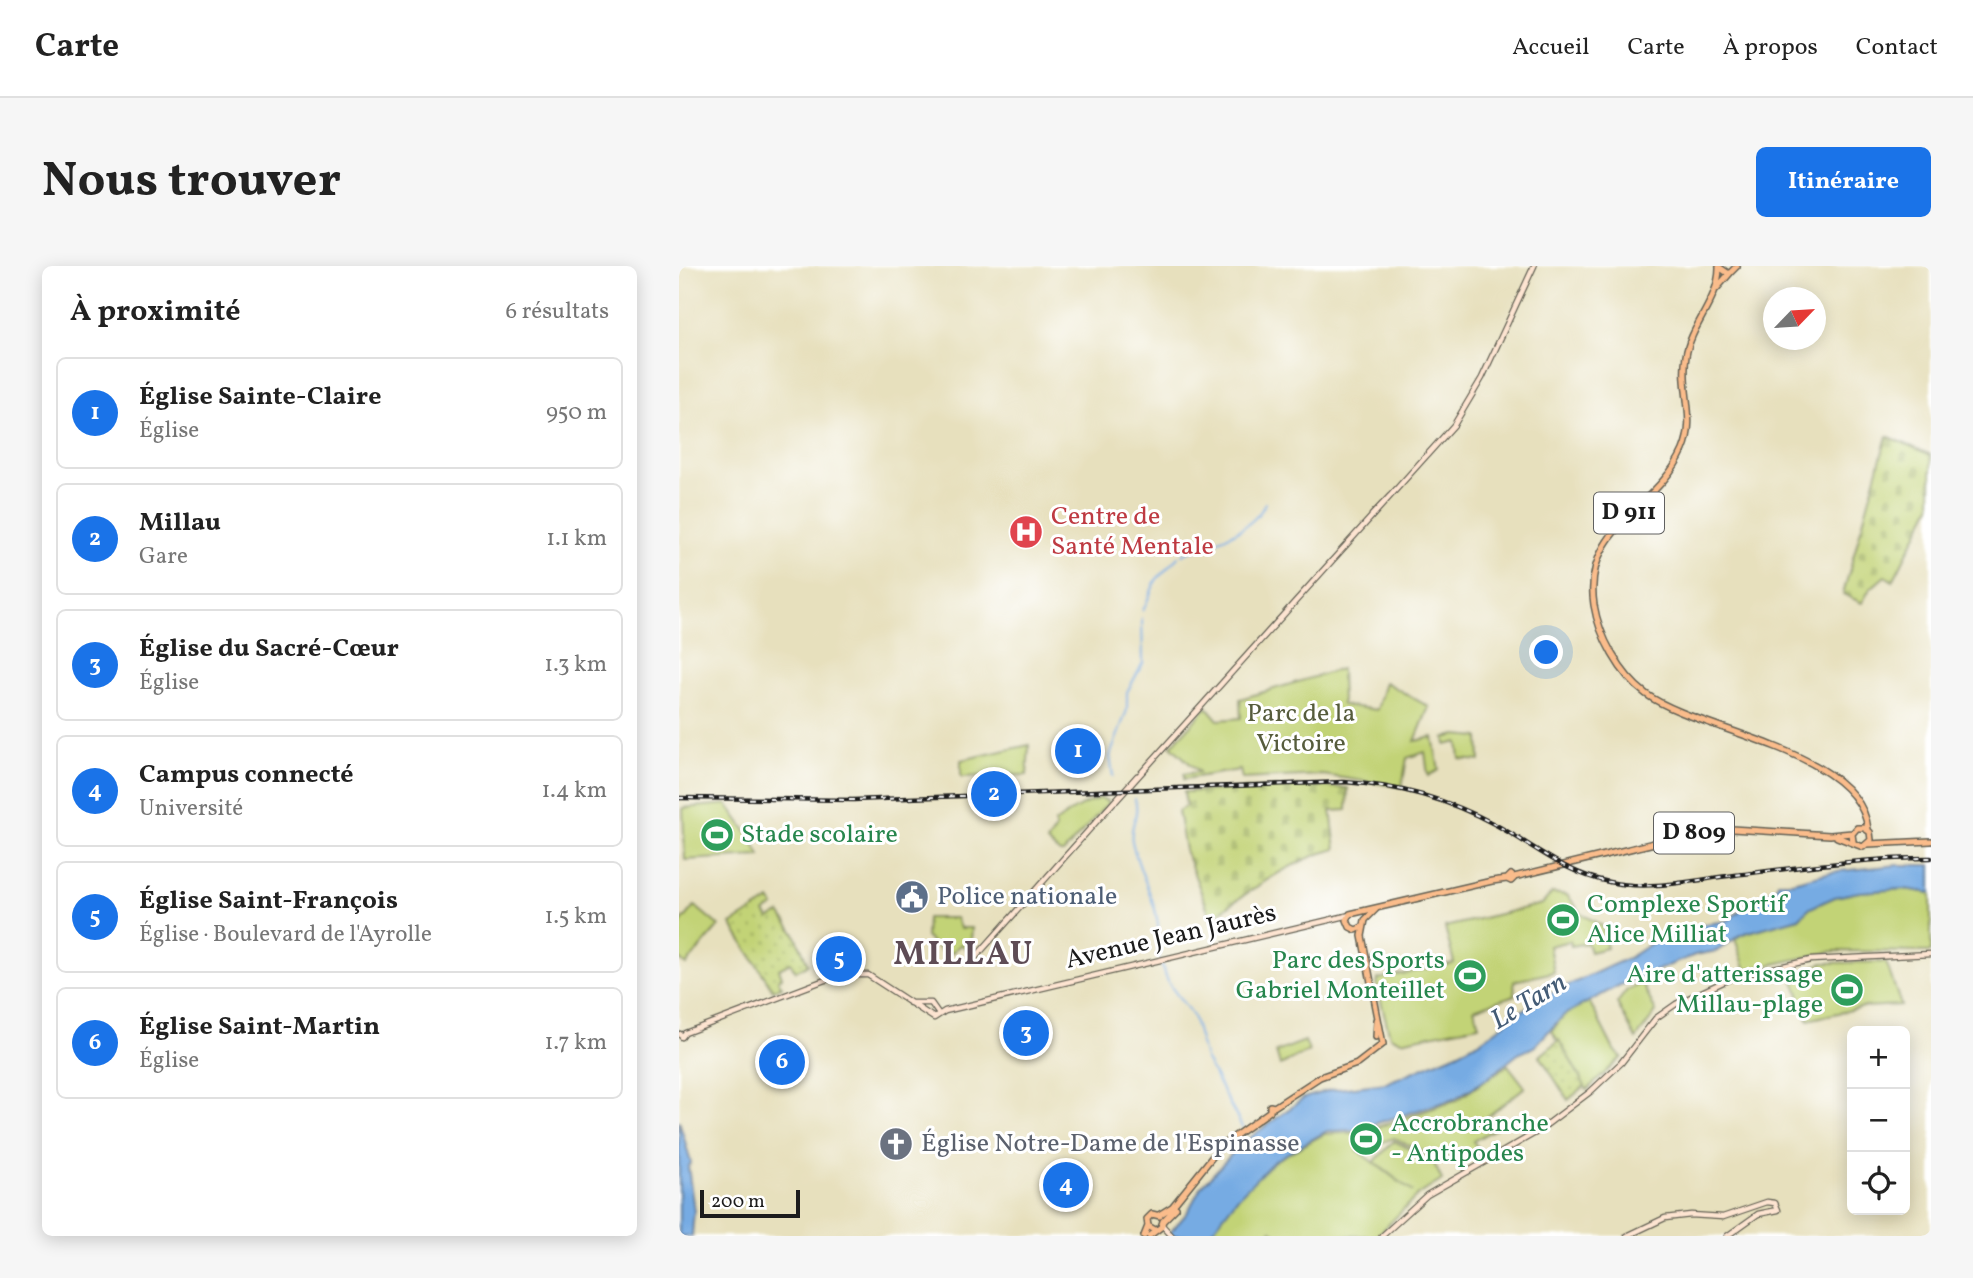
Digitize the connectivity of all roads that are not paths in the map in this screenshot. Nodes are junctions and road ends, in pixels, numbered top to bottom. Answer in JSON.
{"nodes":[{"id":1,"x":1534,"y":266,"type":"edge"},
{"id":2,"x":1737,"y":266,"type":"edge"},
{"id":3,"x":1719,"y":267,"type":"edge"},
{"id":4,"x":1731,"y":273,"type":"junction"},
{"id":5,"x":1714,"y":292,"type":"junction"},
{"id":6,"x":1145,"y":768,"type":"junction"},
{"id":7,"x":1116,"y":801,"type":"junction"},
{"id":8,"x":1864,"y":811,"type":"junction"},
{"id":9,"x":1860,"y":827,"type":"junction"},
{"id":10,"x":1869,"y":832,"type":"junction"},
{"id":11,"x":1853,"y":833,"type":"junction"},
{"id":12,"x":1830,"y":835,"type":"junction"},
{"id":13,"x":1853,"y":841,"type":"junction"},
{"id":14,"x":1887,"y":841,"type":"junction"},
{"id":15,"x":1931,"y":841,"type":"edge"},
{"id":16,"x":1867,"y":845,"type":"junction"},
{"id":17,"x":1375,"y":909,"type":"junction"},
{"id":18,"x":1358,"y":912,"type":"junction"},
{"id":19,"x":1350,"y":914,"type":"junction"},
{"id":20,"x":1332,"y":919,"type":"junction"},
{"id":21,"x":1365,"y":920,"type":"junction"},
{"id":22,"x":1348,"y":924,"type":"junction"},
{"id":23,"x":1362,"y":927,"type":"junction"},
{"id":24,"x":1354,"y":929,"type":"junction"},
{"id":25,"x":1931,"y":954,"type":"edge"},
{"id":26,"x":974,"y":959,"type":"dead end"},
{"id":27,"x":924,"y":1002,"type":"junction"},
{"id":28,"x":908,"y":1003,"type":"junction"},
{"id":29,"x":921,"y":1009,"type":"junction"},
{"id":30,"x":938,"y":1013,"type":"junction"},
{"id":31,"x":680,"y":1033,"type":"edge"},
{"id":32,"x":1379,"y":1037,"type":"junction"},
{"id":33,"x":1377,"y":1046,"type":"junction"},
{"id":34,"x":1163,"y":1222,"type":"junction"},
{"id":35,"x":1148,"y":1226,"type":"junction"},
{"id":36,"x":1155,"y":1230,"type":"junction"},
{"id":37,"x":1147,"y":1236,"type":"edge"},
{"id":38,"x":1172,"y":1236,"type":"edge"},
{"id":39,"x":1382,"y":1236,"type":"edge"},
{"id":40,"x":1627,"y":1236,"type":"edge"},
{"id":41,"x":1727,"y":1236,"type":"edge"}],
"edges":[{"from":1,"to":6,"type":"main road"},
{"from":2,"to":4,"type":"main road"},
{"from":3,"to":4,"type":"main road"},
{"from":3,"to":5,"type":"main road","number":"D 911"},
{"from":4,"to":5,"type":"main road","number":"D 911"},
{"from":5,"to":8,"type":"main road","number":"D 911"},
{"from":6,"to":7,"type":"main road"},
{"from":6,"to":7,"type":"main road"},
{"from":7,"to":26,"type":"main road"},
{"from":8,"to":9,"type":"main road"},
{"from":8,"to":10,"type":"main road"},
{"from":9,"to":10,"type":"main road"},
{"from":9,"to":11,"type":"main road"},
{"from":10,"to":14,"type":"main road"},
{"from":10,"to":16,"type":"main road"},
{"from":11,"to":12,"type":"main road","number":"D 809"},
{"from":11,"to":13,"type":"main road"},
{"from":12,"to":13,"type":"main road","number":"D 809"},
{"from":12,"to":17,"type":"main road","number":"D 809"},
{"from":13,"to":16,"type":"main road"},
{"from":14,"to":15,"type":"main road"},
{"from":14,"to":16,"type":"main road"},
{"from":17,"to":18,"type":"main road","number":"D 809"},
{"from":17,"to":21,"type":"main road"},
{"from":18,"to":19,"type":"main road"},
{"from":18,"to":21,"type":"main road"},
{"from":19,"to":20,"type":"main road","name":"Avenue Jean Jaurès"},
{"from":19,"to":22,"type":"main road"},
{"from":20,"to":22,"type":"main road"},
{"from":20,"to":30,"type":"main road","name":"Avenue Jean Jaurès"},
{"from":21,"to":23,"type":"main road"},
{"from":22,"to":24,"type":"main road"},
{"from":23,"to":24,"type":"main road"},
{"from":23,"to":32,"type":"main road"},
{"from":24,"to":32,"type":"main road"},
{"from":25,"to":39,"type":"main road"},
{"from":27,"to":28,"type":"main road"},
{"from":27,"to":29,"type":"main road"},
{"from":27,"to":30,"type":"main road"},
{"from":28,"to":29,"type":"main road"},
{"from":28,"to":31,"type":"main road"},
{"from":29,"to":30,"type":"main road"},
{"from":32,"to":33,"type":"main road"},
{"from":32,"to":33,"type":"main road"},
{"from":33,"to":34,"type":"main road"},
{"from":34,"to":35,"type":"main road"},
{"from":34,"to":36,"type":"main road"},
{"from":34,"to":38,"type":"main road"},
{"from":35,"to":36,"type":"main road"},
{"from":35,"to":37,"type":"main road"},
{"from":36,"to":37,"type":"main road"},
{"from":40,"to":41,"type":"main road"}]}
